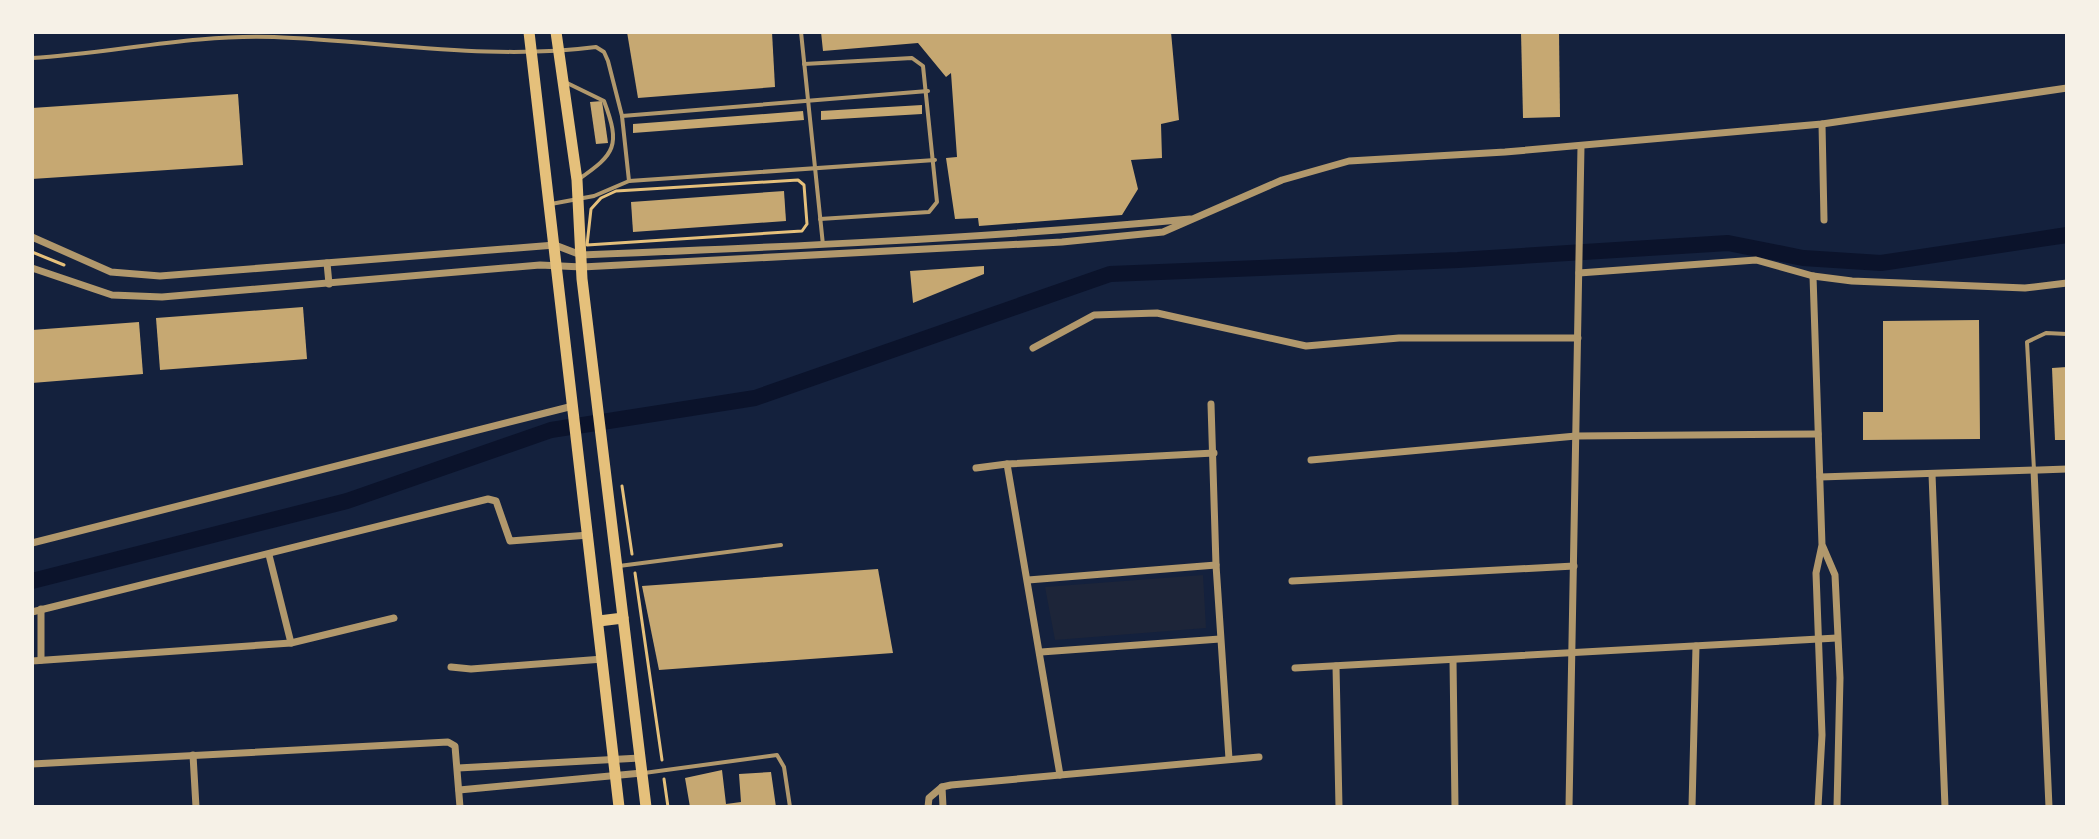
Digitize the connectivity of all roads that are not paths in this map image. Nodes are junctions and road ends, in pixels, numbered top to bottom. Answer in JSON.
{"nodes":[{"id":1,"x":529,"y":32,"type":"edge"},
{"id":2,"x":556,"y":32,"type":"edge"},
{"id":3,"x":801,"y":32,"type":"edge"},
{"id":4,"x":533,"y":52,"type":"junction"},
{"id":5,"x":560,"y":52,"type":"junction"},
{"id":6,"x":32,"y":58,"type":"edge"},
{"id":7,"x":804,"y":64,"type":"junction"},
{"id":8,"x":565,"y":82,"type":"junction"},
{"id":9,"x":2067,"y":88,"type":"edge"},
{"id":10,"x":928,"y":91,"type":"junction"},
{"id":11,"x":808,"y":101,"type":"junction"},
{"id":12,"x":622,"y":116,"type":"junction"},
{"id":13,"x":1822,"y":124,"type":"junction"},
{"id":14,"x":1581,"y":146,"type":"junction"},
{"id":15,"x":935,"y":160,"type":"junction"},
{"id":16,"x":815,"y":168,"type":"junction"},
{"id":17,"x":577,"y":180,"type":"junction"},
{"id":18,"x":629,"y":181,"type":"junction"},
{"id":19,"x":578,"y":199,"type":"junction"},
{"id":20,"x":551,"y":204,"type":"junction"},
{"id":21,"x":1201,"y":218,"type":"junction"},
{"id":22,"x":820,"y":219,"type":"junction"},
{"id":23,"x":1824,"y":220,"type":"dead end"},
{"id":24,"x":32,"y":237,"type":"edge"},
{"id":25,"x":555,"y":245,"type":"junction"},
{"id":26,"x":823,"y":245,"type":"junction"},
{"id":27,"x":582,"y":261,"type":"junction"},
{"id":28,"x":327,"y":263,"type":"junction"},
{"id":29,"x":557,"y":266,"type":"junction"},
{"id":30,"x":32,"y":268,"type":"edge"},
{"id":31,"x":1579,"y":268,"type":"junction"},
{"id":32,"x":1813,"y":276,"type":"junction"},
{"id":33,"x":2067,"y":283,"type":"edge"},
{"id":34,"x":329,"y":284,"type":"junction"},
{"id":35,"x":2067,"y":334,"type":"edge"},
{"id":36,"x":1578,"y":338,"type":"junction"},
{"id":37,"x":1033,"y":348,"type":"dead end"},
{"id":38,"x":1211,"y":404,"type":"dead end"},
{"id":39,"x":576,"y":410,"type":"junction"},
{"id":40,"x":1818,"y":434,"type":"junction"},
{"id":41,"x":1576,"y":436,"type":"junction"},
{"id":42,"x":1214,"y":453,"type":"junction"},
{"id":43,"x":1311,"y":460,"type":"dead end"},
{"id":44,"x":1007,"y":464,"type":"junction"},
{"id":45,"x":976,"y":468,"type":"dead end"},
{"id":46,"x":2067,"y":469,"type":"edge"},
{"id":47,"x":2034,"y":470,"type":"junction"},
{"id":48,"x":1932,"y":474,"type":"junction"},
{"id":49,"x":1820,"y":477,"type":"junction"},
{"id":50,"x":607,"y":479,"type":"junction"},
{"id":51,"x":584,"y":482,"type":"junction"},
{"id":52,"x":589,"y":535,"type":"junction"},
{"id":53,"x":32,"y":543,"type":"edge"},
{"id":54,"x":781,"y":545,"type":"dead end"},
{"id":55,"x":1822,"y":545,"type":"junction"},
{"id":56,"x":269,"y":555,"type":"junction"},
{"id":57,"x":1216,"y":565,"type":"junction"},
{"id":58,"x":1574,"y":566,"type":"junction"},
{"id":59,"x":617,"y":567,"type":"junction"},
{"id":60,"x":1028,"y":580,"type":"junction"},
{"id":61,"x":1292,"y":581,"type":"dead end"},
{"id":62,"x":41,"y":609,"type":"junction"},
{"id":63,"x":32,"y":612,"type":"edge"},
{"id":64,"x":394,"y":618,"type":"dead end"},
{"id":65,"x":623,"y":618,"type":"junction"},
{"id":66,"x":599,"y":621,"type":"junction"},
{"id":67,"x":1837,"y":638,"type":"junction"},
{"id":68,"x":1220,"y":639,"type":"junction"},
{"id":69,"x":1817,"y":639,"type":"junction"},
{"id":70,"x":291,"y":643,"type":"junction"},
{"id":71,"x":1696,"y":646,"type":"junction"},
{"id":72,"x":1041,"y":652,"type":"junction"},
{"id":73,"x":1572,"y":653,"type":"junction"},
{"id":74,"x":603,"y":659,"type":"junction"},
{"id":75,"x":36,"y":660,"type":"edge"},
{"id":76,"x":1453,"y":660,"type":"junction"},
{"id":77,"x":1336,"y":666,"type":"junction"},
{"id":78,"x":451,"y":667,"type":"dead end"},
{"id":79,"x":1295,"y":668,"type":"dead end"},
{"id":80,"x":193,"y":755,"type":"junction"},
{"id":81,"x":1259,"y":757,"type":"dead end"},
{"id":82,"x":640,"y":758,"type":"junction"},
{"id":83,"x":614,"y":759,"type":"junction"},
{"id":84,"x":1229,"y":759,"type":"junction"},
{"id":85,"x":32,"y":764,"type":"edge"},
{"id":86,"x":458,"y":768,"type":"junction"},
{"id":87,"x":642,"y":773,"type":"junction"},
{"id":88,"x":1060,"y":775,"type":"junction"},
{"id":89,"x":616,"y":776,"type":"junction"},
{"id":90,"x":942,"y":787,"type":"junction"},
{"id":91,"x":459,"y":790,"type":"junction"},
{"id":92,"x":928,"y":803,"type":"edge"},
{"id":93,"x":196,"y":807,"type":"edge"},
{"id":94,"x":460,"y":807,"type":"edge"},
{"id":95,"x":619,"y":807,"type":"edge"},
{"id":96,"x":646,"y":807,"type":"edge"},
{"id":97,"x":790,"y":807,"type":"edge"},
{"id":98,"x":943,"y":807,"type":"edge"},
{"id":99,"x":1339,"y":807,"type":"edge"},
{"id":100,"x":1455,"y":807,"type":"edge"},
{"id":101,"x":1569,"y":807,"type":"edge"},
{"id":102,"x":1692,"y":807,"type":"edge"},
{"id":103,"x":1818,"y":807,"type":"edge"},
{"id":104,"x":1837,"y":807,"type":"edge"},
{"id":105,"x":1945,"y":807,"type":"edge"},
{"id":106,"x":2049,"y":807,"type":"edge"}],
"edges":[{"from":1,"to":4,"type":"main road"},
{"from":2,"to":5,"type":"main road"},
{"from":3,"to":7,"type":"lane"},
{"from":4,"to":5,"type":"lane"},
{"from":4,"to":6,"type":"lane"},
{"from":4,"to":20,"type":"main road"},
{"from":5,"to":8,"type":"main road"},
{"from":5,"to":12,"type":"lane"},
{"from":7,"to":10,"type":"lane"},
{"from":7,"to":11,"type":"lane"},
{"from":8,"to":17,"type":"main road"},
{"from":8,"to":17,"type":"lane"},
{"from":9,"to":13,"type":"street"},
{"from":10,"to":11,"type":"lane"},
{"from":10,"to":15,"type":"lane"},
{"from":11,"to":12,"type":"lane"},
{"from":11,"to":16,"type":"lane"},
{"from":12,"to":18,"type":"lane"},
{"from":13,"to":14,"type":"street"},
{"from":13,"to":23,"type":"street"},
{"from":14,"to":21,"type":"street"},
{"from":14,"to":31,"type":"street"},
{"from":15,"to":16,"type":"lane"},
{"from":15,"to":22,"type":"lane"},
{"from":16,"to":18,"type":"lane"},
{"from":16,"to":22,"type":"lane"},
{"from":17,"to":19,"type":"main road"},
{"from":18,"to":19,"type":"lane"},
{"from":19,"to":20,"type":"lane"},
{"from":19,"to":27,"type":"main road"},
{"from":20,"to":25,"type":"main road"},
{"from":21,"to":26,"type":"street"},
{"from":21,"to":27,"type":"street"},
{"from":22,"to":26,"type":"lane"},
{"from":24,"to":28,"type":"street"},
{"from":25,"to":27,"type":"street"},
{"from":25,"to":28,"type":"street"},
{"from":25,"to":29,"type":"main road"},
{"from":26,"to":27,"type":"street"},
{"from":27,"to":29,"type":"street"},
{"from":27,"to":50,"type":"main road"},
{"from":28,"to":34,"type":"street"},
{"from":29,"to":34,"type":"street"},
{"from":29,"to":39,"type":"main road"},
{"from":30,"to":34,"type":"street"},
{"from":31,"to":32,"type":"street"},
{"from":31,"to":36,"type":"street"},
{"from":32,"to":33,"type":"street"},
{"from":32,"to":40,"type":"street"},
{"from":35,"to":47,"type":"lane"},
{"from":36,"to":37,"type":"street"},
{"from":36,"to":41,"type":"street"},
{"from":38,"to":42,"type":"street"},
{"from":39,"to":51,"type":"main road"},
{"from":39,"to":53,"type":"street"},
{"from":40,"to":41,"type":"street"},
{"from":40,"to":49,"type":"street"},
{"from":41,"to":43,"type":"street"},
{"from":41,"to":58,"type":"street"},
{"from":42,"to":44,"type":"street"},
{"from":42,"to":57,"type":"street"},
{"from":44,"to":45,"type":"street"},
{"from":44,"to":60,"type":"street"},
{"from":46,"to":47,"type":"street"},
{"from":47,"to":48,"type":"street"},
{"from":47,"to":106,"type":"street"},
{"from":48,"to":49,"type":"street"},
{"from":48,"to":105,"type":"street"},
{"from":49,"to":55,"type":"street"},
{"from":50,"to":51,"type":"main road"},
{"from":50,"to":59,"type":"main road"},
{"from":51,"to":52,"type":"main road"},
{"from":52,"to":56,"type":"street"},
{"from":52,"to":66,"type":"main road"},
{"from":54,"to":59,"type":"lane"},
{"from":55,"to":67,"type":"street"},
{"from":55,"to":69,"type":"street"},
{"from":56,"to":62,"type":"street"},
{"from":56,"to":70,"type":"street"},
{"from":57,"to":60,"type":"street"},
{"from":57,"to":68,"type":"street"},
{"from":58,"to":61,"type":"street"},
{"from":58,"to":73,"type":"street"},
{"from":59,"to":65,"type":"main road"},
{"from":60,"to":72,"type":"street"},
{"from":62,"to":63,"type":"street"},
{"from":62,"to":75,"type":"street"},
{"from":64,"to":70,"type":"street"},
{"from":65,"to":66,"type":"main road"},
{"from":65,"to":82,"type":"main road"},
{"from":66,"to":74,"type":"main road"},
{"from":67,"to":69,"type":"street"},
{"from":67,"to":104,"type":"street"},
{"from":68,"to":72,"type":"street"},
{"from":68,"to":84,"type":"street"},
{"from":69,"to":71,"type":"street"},
{"from":69,"to":103,"type":"street"},
{"from":70,"to":75,"type":"street"},
{"from":71,"to":73,"type":"street"},
{"from":71,"to":102,"type":"street"},
{"from":72,"to":88,"type":"street"},
{"from":73,"to":76,"type":"street"},
{"from":73,"to":101,"type":"street"},
{"from":74,"to":78,"type":"street"},
{"from":74,"to":83,"type":"main road"},
{"from":76,"to":77,"type":"street"},
{"from":76,"to":100,"type":"street"},
{"from":77,"to":79,"type":"street"},
{"from":77,"to":99,"type":"street"},
{"from":80,"to":85,"type":"street"},
{"from":80,"to":86,"type":"street"},
{"from":80,"to":93,"type":"street"},
{"from":81,"to":84,"type":"street"},
{"from":82,"to":83,"type":"street"},
{"from":82,"to":87,"type":"main road"},
{"from":83,"to":86,"type":"street"},
{"from":83,"to":89,"type":"main road"},
{"from":84,"to":88,"type":"street"},
{"from":86,"to":91,"type":"street"},
{"from":87,"to":89,"type":"street"},
{"from":87,"to":96,"type":"main road"},
{"from":87,"to":97,"type":"lane"},
{"from":88,"to":90,"type":"street"},
{"from":89,"to":91,"type":"street"},
{"from":89,"to":95,"type":"main road"},
{"from":90,"to":92,"type":"street"},
{"from":90,"to":98,"type":"street"},
{"from":91,"to":94,"type":"street"}]}
